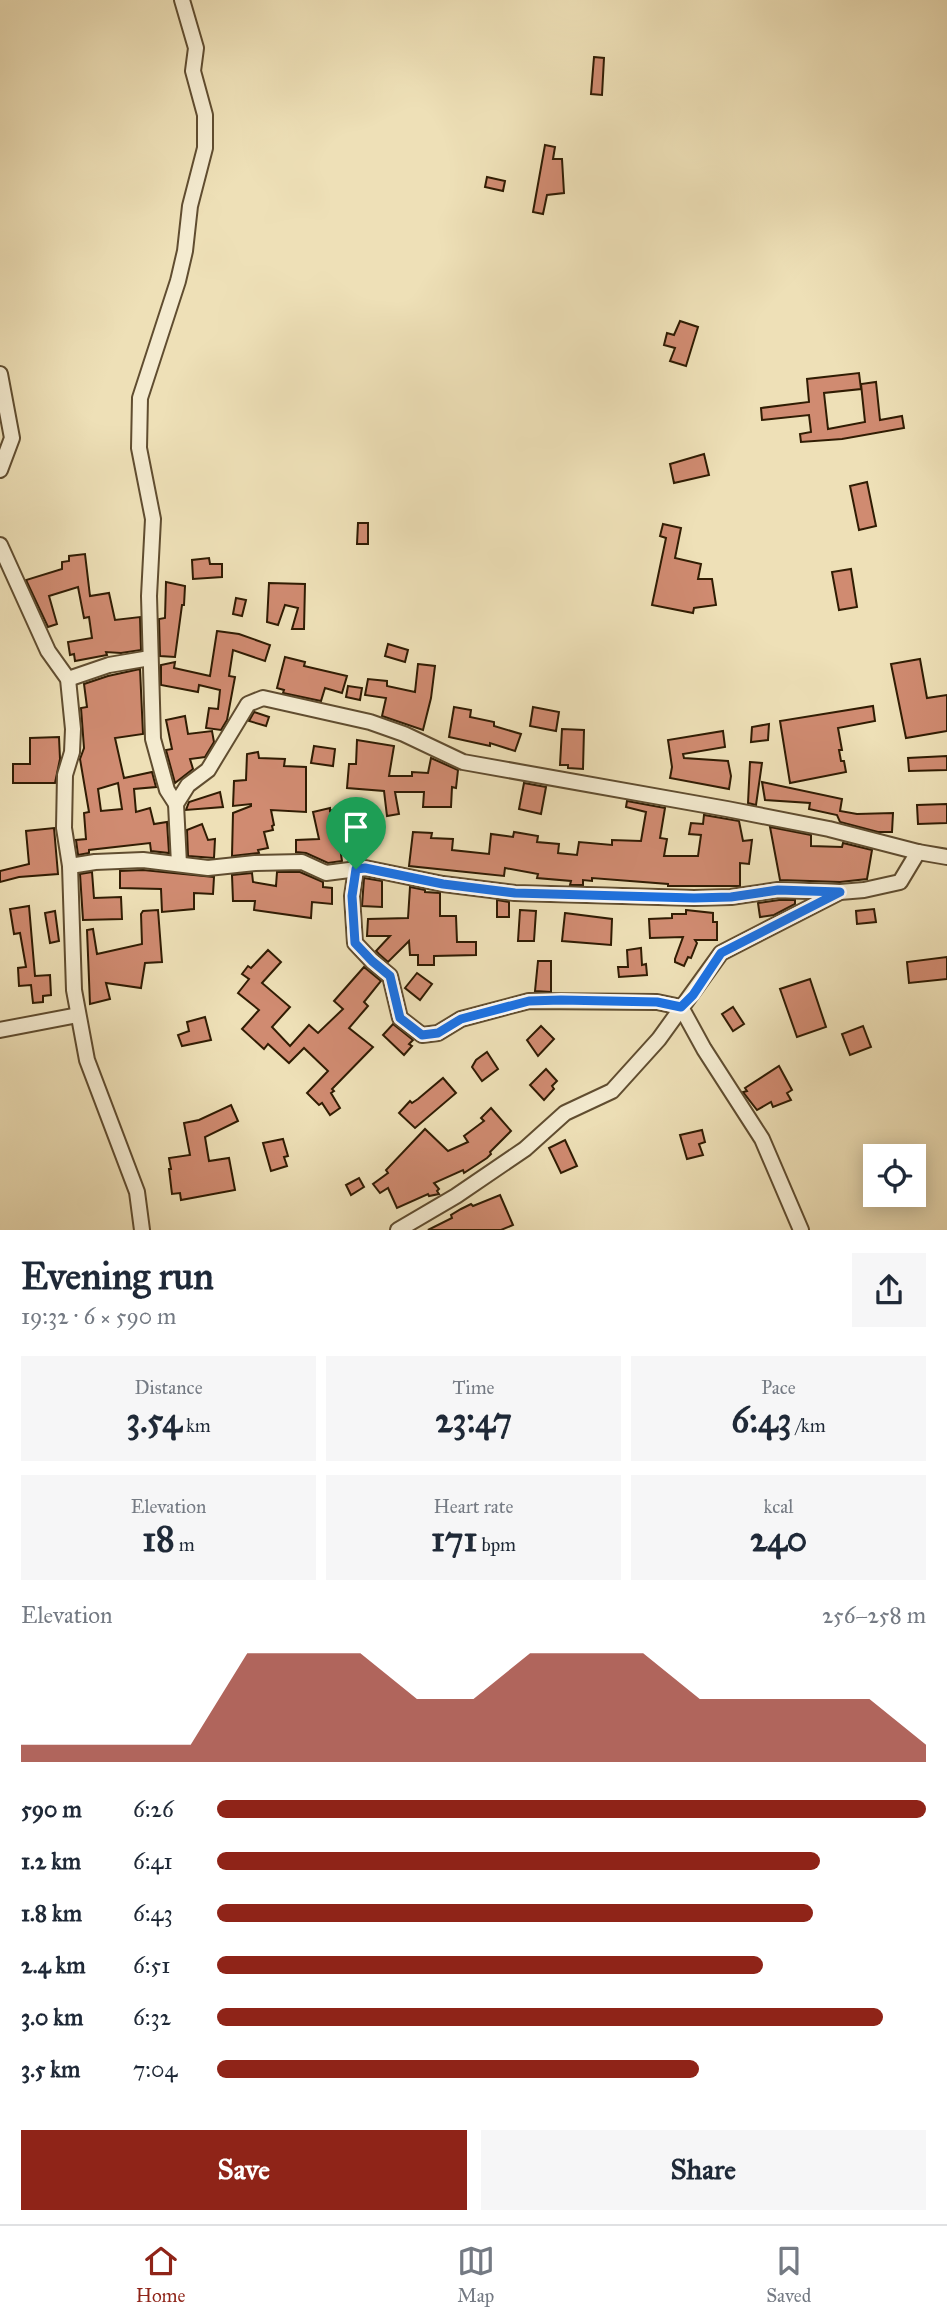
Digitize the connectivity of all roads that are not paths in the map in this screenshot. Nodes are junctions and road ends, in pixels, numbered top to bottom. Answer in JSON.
{"nodes":[{"id":1,"x":182,"y":0,"type":"edge"},
{"id":2,"x":0,"y":374,"type":"edge"},
{"id":3,"x":0,"y":470,"type":"edge"},
{"id":4,"x":0,"y":545,"type":"edge"},
{"id":5,"x":150,"y":658,"type":"junction"},
{"id":6,"x":68,"y":680,"type":"junction"},
{"id":7,"x":176,"y":804,"type":"junction"},
{"id":8,"x":918,"y":852,"type":"junction"},
{"id":9,"x":947,"y":857,"type":"edge"},
{"id":10,"x":179,"y":864,"type":"junction"},
{"id":11,"x":70,"y":866,"type":"junction"},
{"id":12,"x":356,"y":869,"type":"junction"},
{"id":13,"x":840,"y":892,"type":"junction"},
{"id":14,"x":681,"y":1007,"type":"junction"},
{"id":15,"x":78,"y":1015,"type":"junction"},
{"id":16,"x":0,"y":1030,"type":"edge"},
{"id":17,"x":142,"y":1230,"type":"edge"},
{"id":18,"x":398,"y":1230,"type":"edge"},
{"id":19,"x":801,"y":1230,"type":"edge"}],
"edges":[{"from":1,"to":5,"type":"street"},
{"from":2,"to":3,"type":"street"},
{"from":4,"to":6,"type":"street"},
{"from":5,"to":6,"type":"street"},
{"from":5,"to":7,"type":"street"},
{"from":6,"to":11,"type":"street"},
{"from":7,"to":8,"type":"street"},
{"from":7,"to":10,"type":"street"},
{"from":8,"to":9,"type":"street"},
{"from":8,"to":13,"type":"street"},
{"from":10,"to":11,"type":"street"},
{"from":10,"to":12,"type":"street"},
{"from":11,"to":15,"type":"street"},
{"from":12,"to":13,"type":"street"},
{"from":12,"to":14,"type":"street"},
{"from":13,"to":14,"type":"street"},
{"from":14,"to":18,"type":"street"},
{"from":14,"to":19,"type":"street"},
{"from":15,"to":16,"type":"street"},
{"from":15,"to":17,"type":"street"}]}
